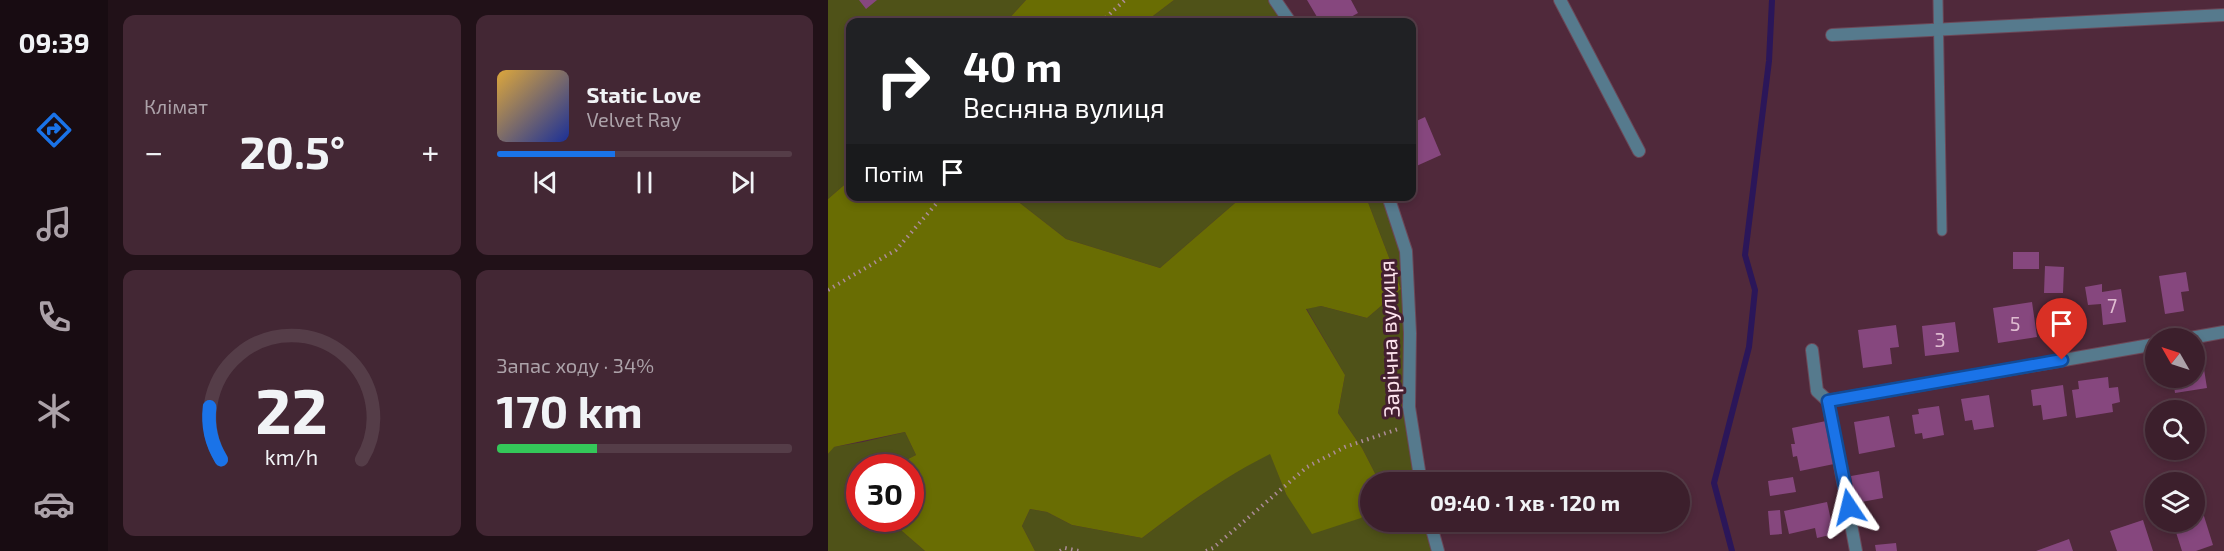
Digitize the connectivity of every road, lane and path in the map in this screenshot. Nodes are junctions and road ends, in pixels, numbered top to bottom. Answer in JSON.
{"nodes":[{"id":1,"x":1125,"y":0,"type":"edge"},
{"id":2,"x":1275,"y":0,"type":"edge"},
{"id":3,"x":1560,"y":0,"type":"edge"},
{"id":4,"x":1938,"y":0,"type":"edge"},
{"id":5,"x":2224,"y":15,"type":"edge"},
{"id":6,"x":1105,"y":18,"type":"edge"},
{"id":7,"x":1287,"y":18,"type":"edge"},
{"id":8,"x":1940,"y":29,"type":"junction"},
{"id":9,"x":1832,"y":34,"type":"dead end"},
{"id":10,"x":1639,"y":151,"type":"dead end"},
{"id":11,"x":939,"y":201,"type":"edge"},
{"id":12,"x":1390,"y":201,"type":"edge"},
{"id":13,"x":1942,"y":231,"type":"dead end"},
{"id":14,"x":828,"y":290,"type":"edge"},
{"id":15,"x":2224,"y":332,"type":"edge"},
{"id":16,"x":2205,"y":336,"type":"edge"},
{"id":17,"x":2145,"y":346,"type":"edge"},
{"id":18,"x":1812,"y":350,"type":"dead end"},
{"id":19,"x":1828,"y":401,"type":"junction"},
{"id":20,"x":1411,"y":424,"type":"junction"},
{"id":21,"x":1419,"y":472,"type":"edge"},
{"id":22,"x":1433,"y":532,"type":"edge"},
{"id":23,"x":1060,"y":551,"type":"edge"},
{"id":24,"x":1078,"y":551,"type":"edge"},
{"id":25,"x":1206,"y":551,"type":"edge"},
{"id":26,"x":1438,"y":551,"type":"edge"},
{"id":27,"x":1856,"y":551,"type":"edge"}],
"edges":[{"from":1,"to":6,"type":"path"},
{"from":2,"to":7,"type":"street"},
{"from":3,"to":10,"type":"street"},
{"from":4,"to":8,"type":"lane"},
{"from":5,"to":8,"type":"street"},
{"from":8,"to":9,"type":"street"},
{"from":8,"to":13,"type":"lane"},
{"from":11,"to":14,"type":"path"},
{"from":12,"to":20,"type":"street","name":"Зарічна вулиця"},
{"from":15,"to":16,"type":"street"},
{"from":17,"to":19,"type":"street"},
{"from":18,"to":19,"type":"street"},
{"from":19,"to":27,"type":"street"},
{"from":20,"to":21,"type":"street","name":"Зарічна вулиця"},
{"from":20,"to":25,"type":"path"},
{"from":22,"to":26,"type":"street"},
{"from":23,"to":24,"type":"path"}]}
